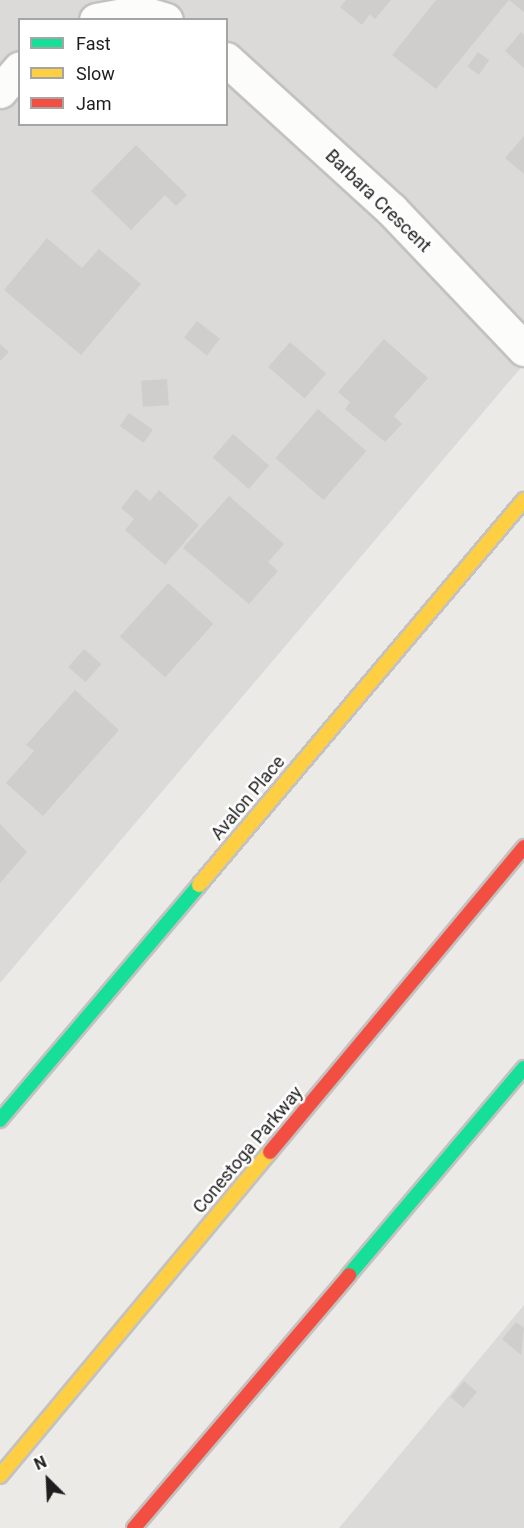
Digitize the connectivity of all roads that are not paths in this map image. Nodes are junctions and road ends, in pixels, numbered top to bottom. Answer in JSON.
{"nodes":[{"id":1,"x":107,"y":18,"type":"edge"},
{"id":2,"x":159,"y":18,"type":"edge"},
{"id":3,"x":228,"y":61,"type":"edge"},
{"id":4,"x":18,"y":70,"type":"edge"},
{"id":5,"x":0,"y":91,"type":"edge"},
{"id":6,"x":524,"y":349,"type":"edge"},
{"id":7,"x":524,"y":500,"type":"edge"},
{"id":8,"x":524,"y":847,"type":"edge"},
{"id":9,"x":524,"y":1068,"type":"edge"},
{"id":10,"x":0,"y":1120,"type":"edge"},
{"id":11,"x":0,"y":1476,"type":"edge"},
{"id":12,"x":134,"y":1528,"type":"edge"}],
"edges":[{"from":1,"to":2,"type":"street"},
{"from":3,"to":6,"type":"street","name":"Barbara Crescent"},
{"from":4,"to":5,"type":"street"},
{"from":7,"to":10,"type":"main road","name":"Avalon Place"},
{"from":8,"to":11,"type":"main road","name":"Conestoga Parkway"},
{"from":9,"to":12,"type":"main road"}]}
